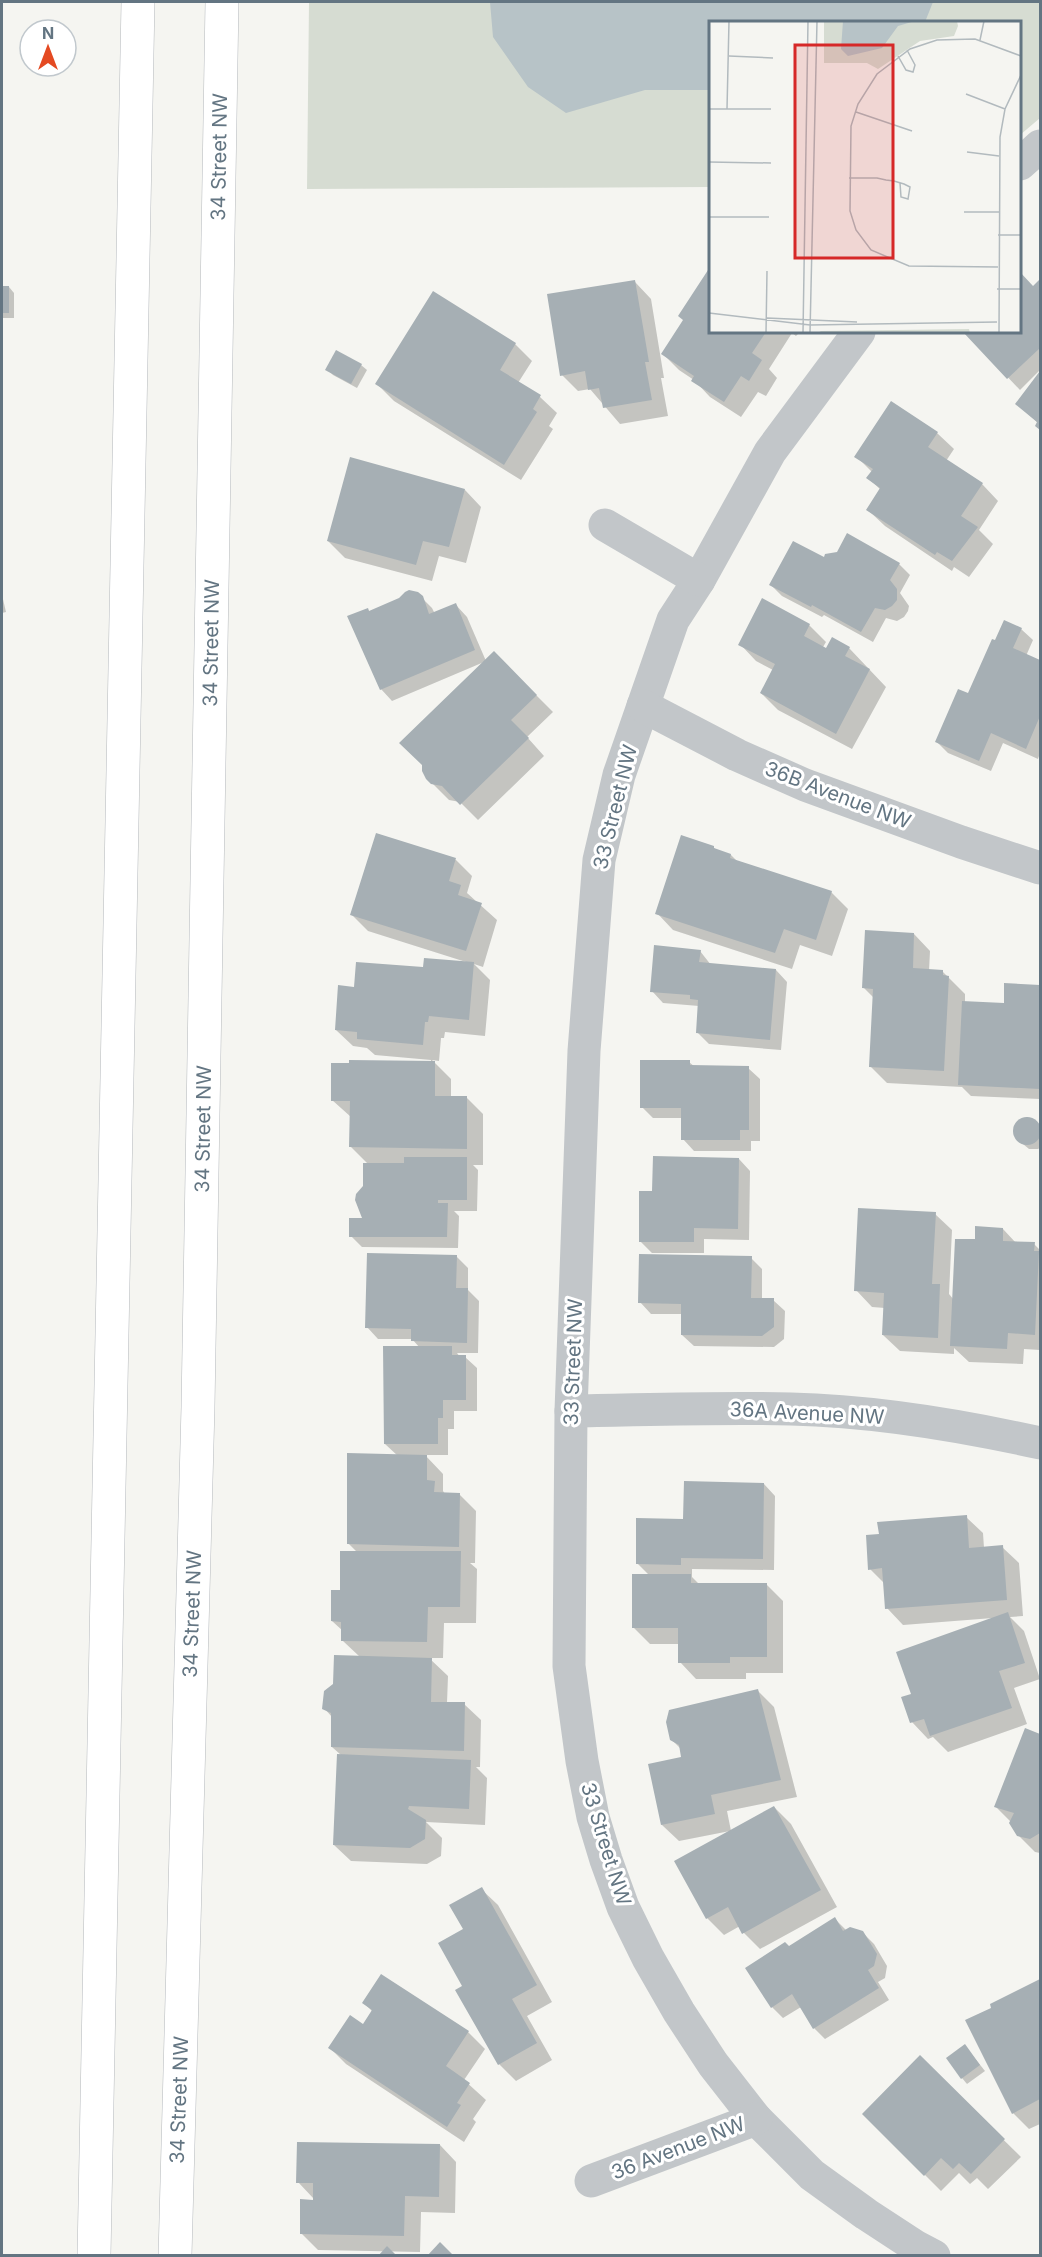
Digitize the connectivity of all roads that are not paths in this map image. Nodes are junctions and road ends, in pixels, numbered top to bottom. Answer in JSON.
{"nodes":[{"id":1,"x":138,"y":2,"type":"edge"},
{"id":2,"x":222,"y":2,"type":"edge"},
{"id":3,"x":1041,"y":146,"type":"edge"},
{"id":4,"x":1021,"y":163,"type":"edge"},
{"id":5,"x":858,"y":333,"type":"edge"},
{"id":6,"x":605,"y":525,"type":"dead end"},
{"id":7,"x":699,"y":580,"type":"junction"},
{"id":8,"x":643,"y":706,"type":"junction"},
{"id":9,"x":1041,"y":868,"type":"edge"},
{"id":10,"x":571,"y":1411,"type":"junction"},
{"id":11,"x":1041,"y":1443,"type":"edge"},
{"id":12,"x":756,"y":2119,"type":"junction"},
{"id":13,"x":591,"y":2181,"type":"dead end"},
{"id":14,"x":94,"y":2256,"type":"edge"},
{"id":15,"x":175,"y":2256,"type":"edge"},
{"id":16,"x":934,"y":2256,"type":"edge"}],
"edges":[{"from":1,"to":14,"type":"main road"},
{"from":2,"to":15,"type":"main road","name":"34 Street NW"},
{"from":3,"to":4,"type":"street"},
{"from":5,"to":7,"type":"street","name":"33 Street NW"},
{"from":6,"to":7,"type":"street"},
{"from":7,"to":8,"type":"street","name":"33 Street NW"},
{"from":8,"to":9,"type":"street","name":"36B Avenue NW"},
{"from":8,"to":10,"type":"street","name":"33 Street NW"},
{"from":10,"to":11,"type":"street","name":"36A Avenue NW"},
{"from":10,"to":12,"type":"street","name":"33 Street NW"},
{"from":12,"to":13,"type":"street","name":"36 Avenue NW"},
{"from":12,"to":16,"type":"street","name":"36 Avenue NW"}]}
